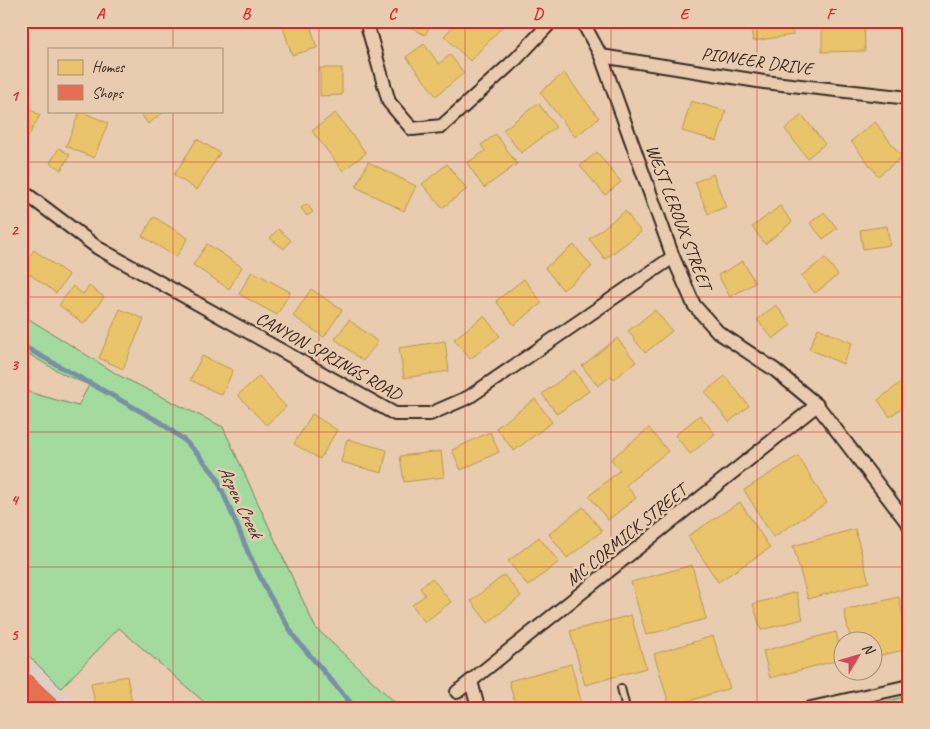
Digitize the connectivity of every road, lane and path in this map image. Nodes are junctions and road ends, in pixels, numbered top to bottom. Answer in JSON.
{"nodes":[{"id":1,"x":366,"y":21,"type":"edge"},
{"id":2,"x":552,"y":21,"type":"edge"},
{"id":3,"x":582,"y":21,"type":"edge"},
{"id":4,"x":601,"y":56,"type":"junction"},
{"id":5,"x":909,"y":98,"type":"edge"},
{"id":6,"x":21,"y":190,"type":"edge"},
{"id":7,"x":673,"y":256,"type":"junction"},
{"id":8,"x":817,"y":405,"type":"junction"},
{"id":9,"x":909,"y":525,"type":"edge"},
{"id":10,"x":471,"y":681,"type":"junction"},
{"id":11,"x":909,"y":686,"type":"edge"},
{"id":12,"x":621,"y":688,"type":"dead end"},
{"id":13,"x":457,"y":692,"type":"dead end"},
{"id":14,"x":478,"y":708,"type":"edge"},
{"id":15,"x":626,"y":708,"type":"edge"},
{"id":16,"x":811,"y":708,"type":"edge"}],
"edges":[{"from":1,"to":2,"type":"street"},
{"from":3,"to":4,"type":"street","name":"WEST LEROUX STREET"},
{"from":4,"to":5,"type":"street","name":"PIONEER DRIVE"},
{"from":4,"to":7,"type":"street","name":"WEST LEROUX STREET"},
{"from":6,"to":7,"type":"street","name":"CANYON SPRINGS ROAD"},
{"from":7,"to":8,"type":"street","name":"WEST LEROUX STREET"},
{"from":8,"to":9,"type":"street","name":"WEST LEROUX STREET"},
{"from":8,"to":10,"type":"street","name":"MC CORMICK STREET"},
{"from":10,"to":13,"type":"street","name":"MC CORMICK STREET"},
{"from":10,"to":14,"type":"street"},
{"from":11,"to":16,"type":"street"},
{"from":12,"to":15,"type":"lane"}]}
